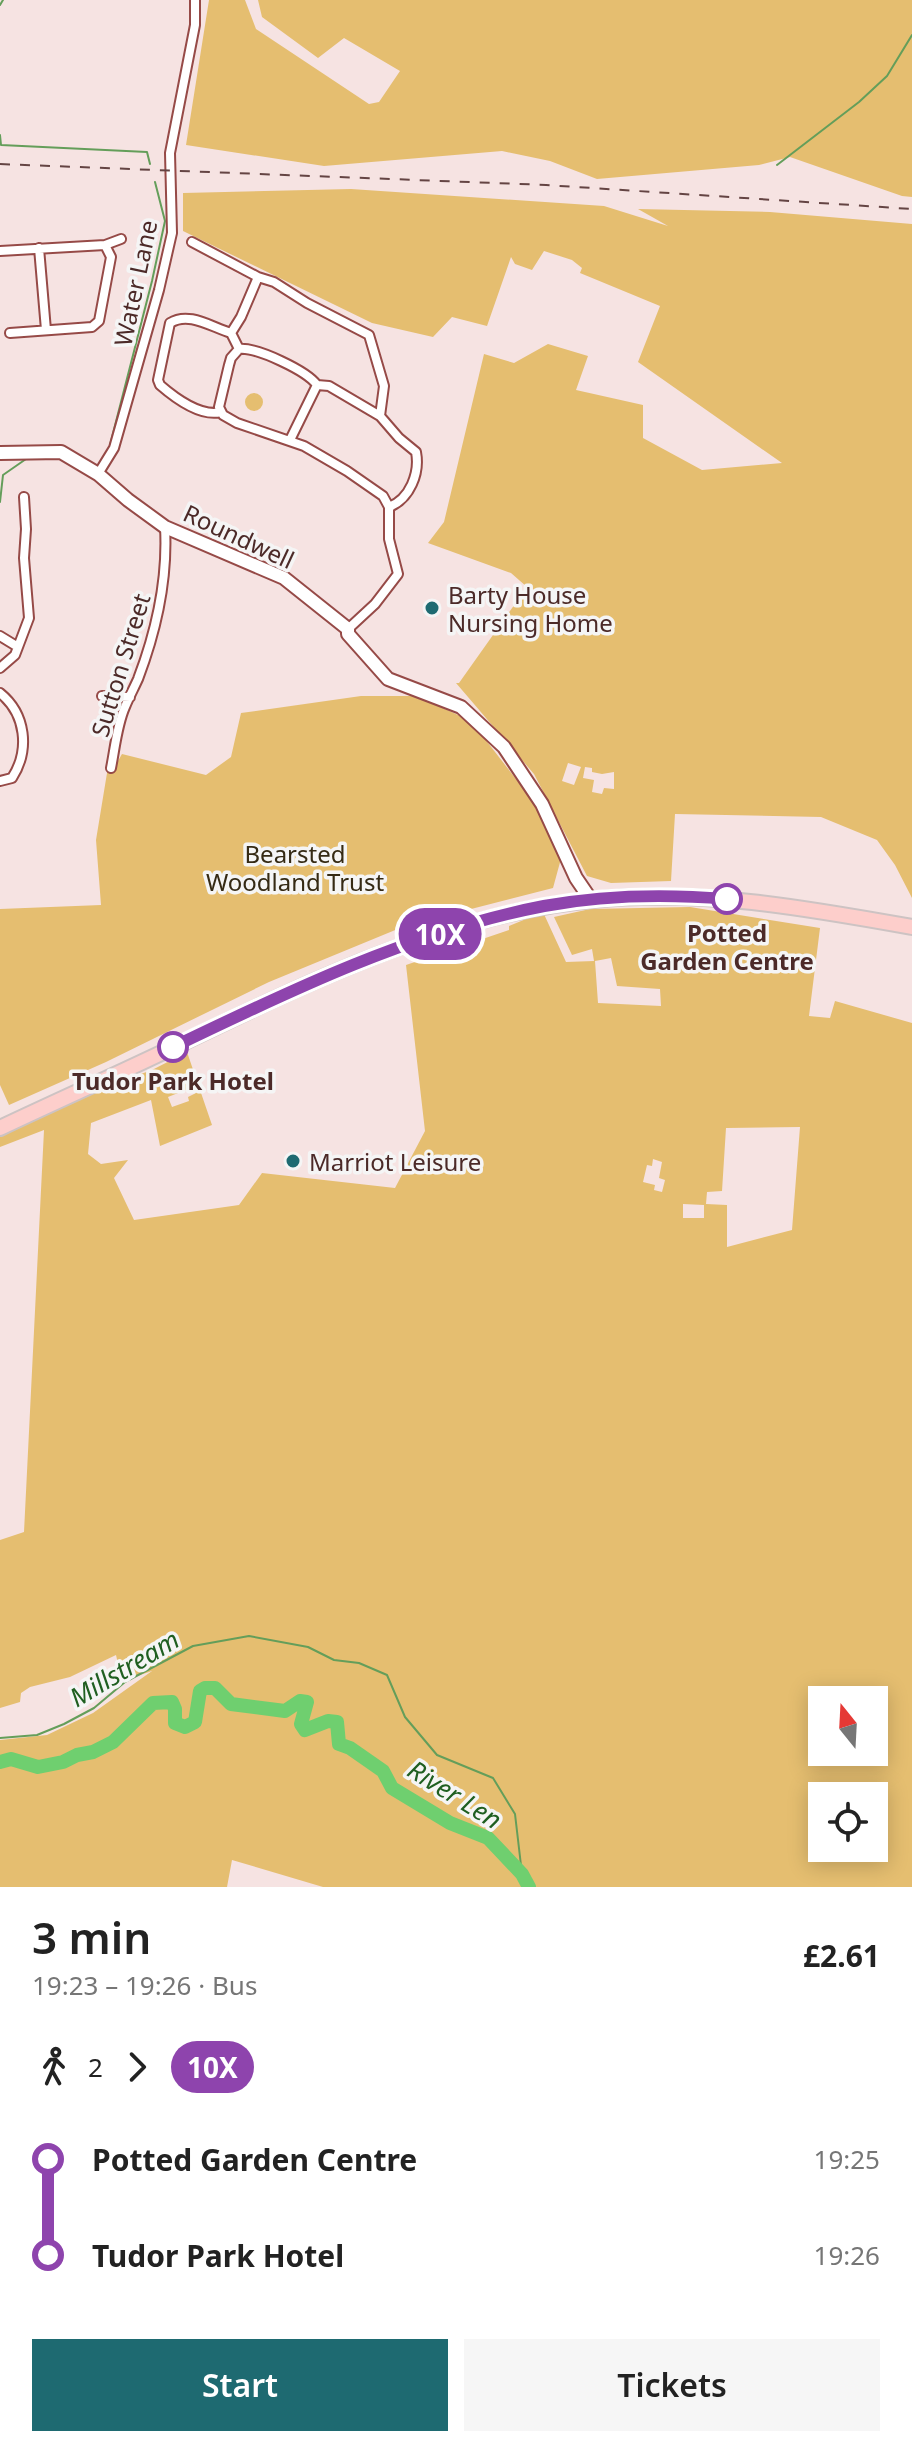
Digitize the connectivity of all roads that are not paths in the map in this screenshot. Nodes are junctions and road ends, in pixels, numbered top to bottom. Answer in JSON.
{"nodes":[{"id":1,"x":195,"y":0,"type":"edge"},
{"id":2,"x":121,"y":239,"type":"dead end"},
{"id":3,"x":192,"y":242,"type":"dead end"},
{"id":4,"x":105,"y":245,"type":"junction"},
{"id":5,"x":39,"y":248,"type":"junction"},
{"id":6,"x":0,"y":251,"type":"edge"},
{"id":7,"x":258,"y":277,"type":"junction"},
{"id":8,"x":46,"y":330,"type":"junction"},
{"id":9,"x":10,"y":333,"type":"dead end"},
{"id":10,"x":231,"y":333,"type":"junction"},
{"id":11,"x":239,"y":349,"type":"junction"},
{"id":12,"x":317,"y":385,"type":"junction"},
{"id":13,"x":221,"y":412,"type":"junction"},
{"id":14,"x":380,"y":416,"type":"junction"},
{"id":15,"x":290,"y":440,"type":"junction"},
{"id":16,"x":0,"y":453,"type":"edge"},
{"id":17,"x":98,"y":474,"type":"junction"},
{"id":18,"x":24,"y":497,"type":"dead end"},
{"id":19,"x":389,"y":507,"type":"junction"},
{"id":20,"x":165,"y":527,"type":"junction"},
{"id":21,"x":348,"y":629,"type":"junction"},
{"id":22,"x":0,"y":636,"type":"edge"},
{"id":23,"x":18,"y":647,"type":"junction"},
{"id":24,"x":0,"y":668,"type":"edge"},
{"id":25,"x":0,"y":693,"type":"edge"},
{"id":26,"x":102,"y":696,"type":"dead end"},
{"id":27,"x":130,"y":697,"type":"junction"},
{"id":28,"x":111,"y":768,"type":"dead end"},
{"id":29,"x":0,"y":781,"type":"edge"},
{"id":30,"x":576,"y":878,"type":"junction"},
{"id":31,"x":591,"y":900,"type":"junction"},
{"id":32,"x":571,"y":902,"type":"junction"},
{"id":33,"x":912,"y":927,"type":"edge"},
{"id":34,"x":0,"y":1128,"type":"edge"}],
"edges":[{"from":1,"to":17,"type":"street","name":"Water Lane"},
{"from":2,"to":4,"type":"street"},
{"from":3,"to":7,"type":"street"},
{"from":4,"to":5,"type":"street"},
{"from":4,"to":8,"type":"street"},
{"from":5,"to":6,"type":"street"},
{"from":5,"to":8,"type":"street"},
{"from":7,"to":10,"type":"street"},
{"from":7,"to":14,"type":"street"},
{"from":8,"to":9,"type":"street"},
{"from":10,"to":11,"type":"street"},
{"from":10,"to":13,"type":"street"},
{"from":11,"to":12,"type":"street"},
{"from":11,"to":13,"type":"street"},
{"from":12,"to":14,"type":"street"},
{"from":12,"to":15,"type":"street"},
{"from":13,"to":15,"type":"street"},
{"from":14,"to":19,"type":"street"},
{"from":15,"to":19,"type":"street"},
{"from":16,"to":17,"type":"street","name":"Roundwell"},
{"from":17,"to":20,"type":"street","name":"Roundwell"},
{"from":18,"to":23,"type":"street"},
{"from":19,"to":21,"type":"street"},
{"from":20,"to":21,"type":"street","name":"Roundwell"},
{"from":20,"to":27,"type":"street","name":"Sutton Street"},
{"from":21,"to":30,"type":"street","name":"Roundwell"},
{"from":22,"to":23,"type":"street"},
{"from":23,"to":24,"type":"street"},
{"from":25,"to":29,"type":"street"},
{"from":26,"to":27,"type":"street"},
{"from":27,"to":28,"type":"street","name":"Sutton Street"},
{"from":30,"to":31,"type":"street","name":"Roundwell"},
{"from":30,"to":32,"type":"street"},
{"from":31,"to":32,"type":"main road"},
{"from":31,"to":33,"type":"main road"},
{"from":32,"to":34,"type":"main road"}]}
